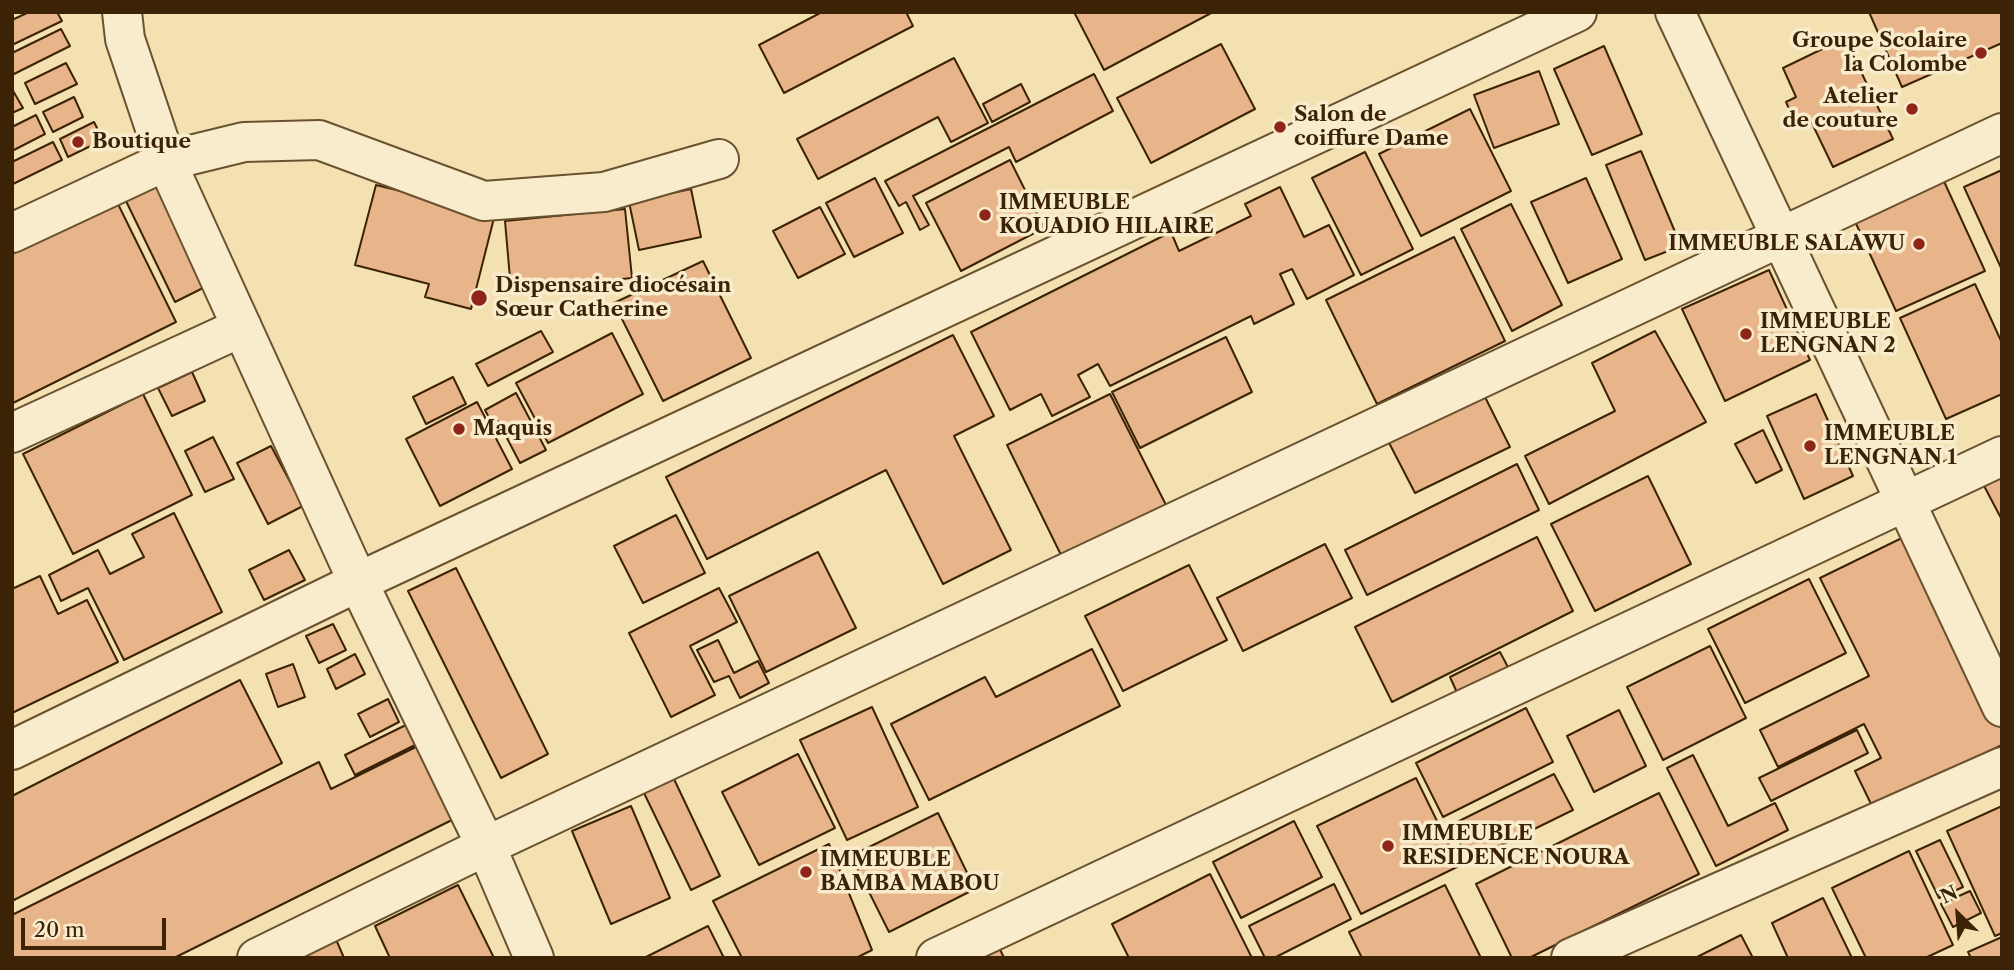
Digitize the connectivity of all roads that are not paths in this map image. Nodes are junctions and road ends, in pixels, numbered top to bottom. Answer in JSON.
{"nodes":[{"id":1,"x":122,"y":12,"type":"edge"},
{"id":2,"x":1577,"y":12,"type":"edge"},
{"id":3,"x":1675,"y":12,"type":"edge"},
{"id":4,"x":2002,"y":133,"type":"edge"},
{"id":5,"x":719,"y":159,"type":"dead end"},
{"id":6,"x":166,"y":161,"type":"junction"},
{"id":7,"x":12,"y":233,"type":"edge"},
{"id":8,"x":1781,"y":236,"type":"junction"},
{"id":9,"x":242,"y":327,"type":"junction"},
{"id":10,"x":12,"y":433,"type":"edge"},
{"id":11,"x":2002,"y":456,"type":"edge"},
{"id":12,"x":1906,"y":501,"type":"junction"},
{"id":13,"x":358,"y":582,"type":"junction"},
{"id":14,"x":2002,"y":707,"type":"edge"},
{"id":15,"x":12,"y":750,"type":"edge"},
{"id":16,"x":2002,"y":767,"type":"edge"},
{"id":17,"x":486,"y":846,"type":"junction"},
{"id":18,"x":257,"y":958,"type":"edge"},
{"id":19,"x":534,"y":958,"type":"edge"},
{"id":20,"x":936,"y":958,"type":"edge"},
{"id":21,"x":1571,"y":958,"type":"edge"}],
"edges":[{"from":1,"to":6,"type":"street"},
{"from":2,"to":13,"type":"street"},
{"from":3,"to":8,"type":"street"},
{"from":4,"to":8,"type":"street"},
{"from":5,"to":6,"type":"street"},
{"from":6,"to":7,"type":"street"},
{"from":6,"to":9,"type":"street"},
{"from":8,"to":12,"type":"street"},
{"from":8,"to":17,"type":"street"},
{"from":9,"to":10,"type":"street"},
{"from":9,"to":13,"type":"street"},
{"from":11,"to":12,"type":"street"},
{"from":12,"to":14,"type":"street"},
{"from":12,"to":20,"type":"street"},
{"from":13,"to":15,"type":"street"},
{"from":13,"to":17,"type":"street"},
{"from":16,"to":21,"type":"street"},
{"from":17,"to":18,"type":"street"},
{"from":17,"to":19,"type":"street"}]}
